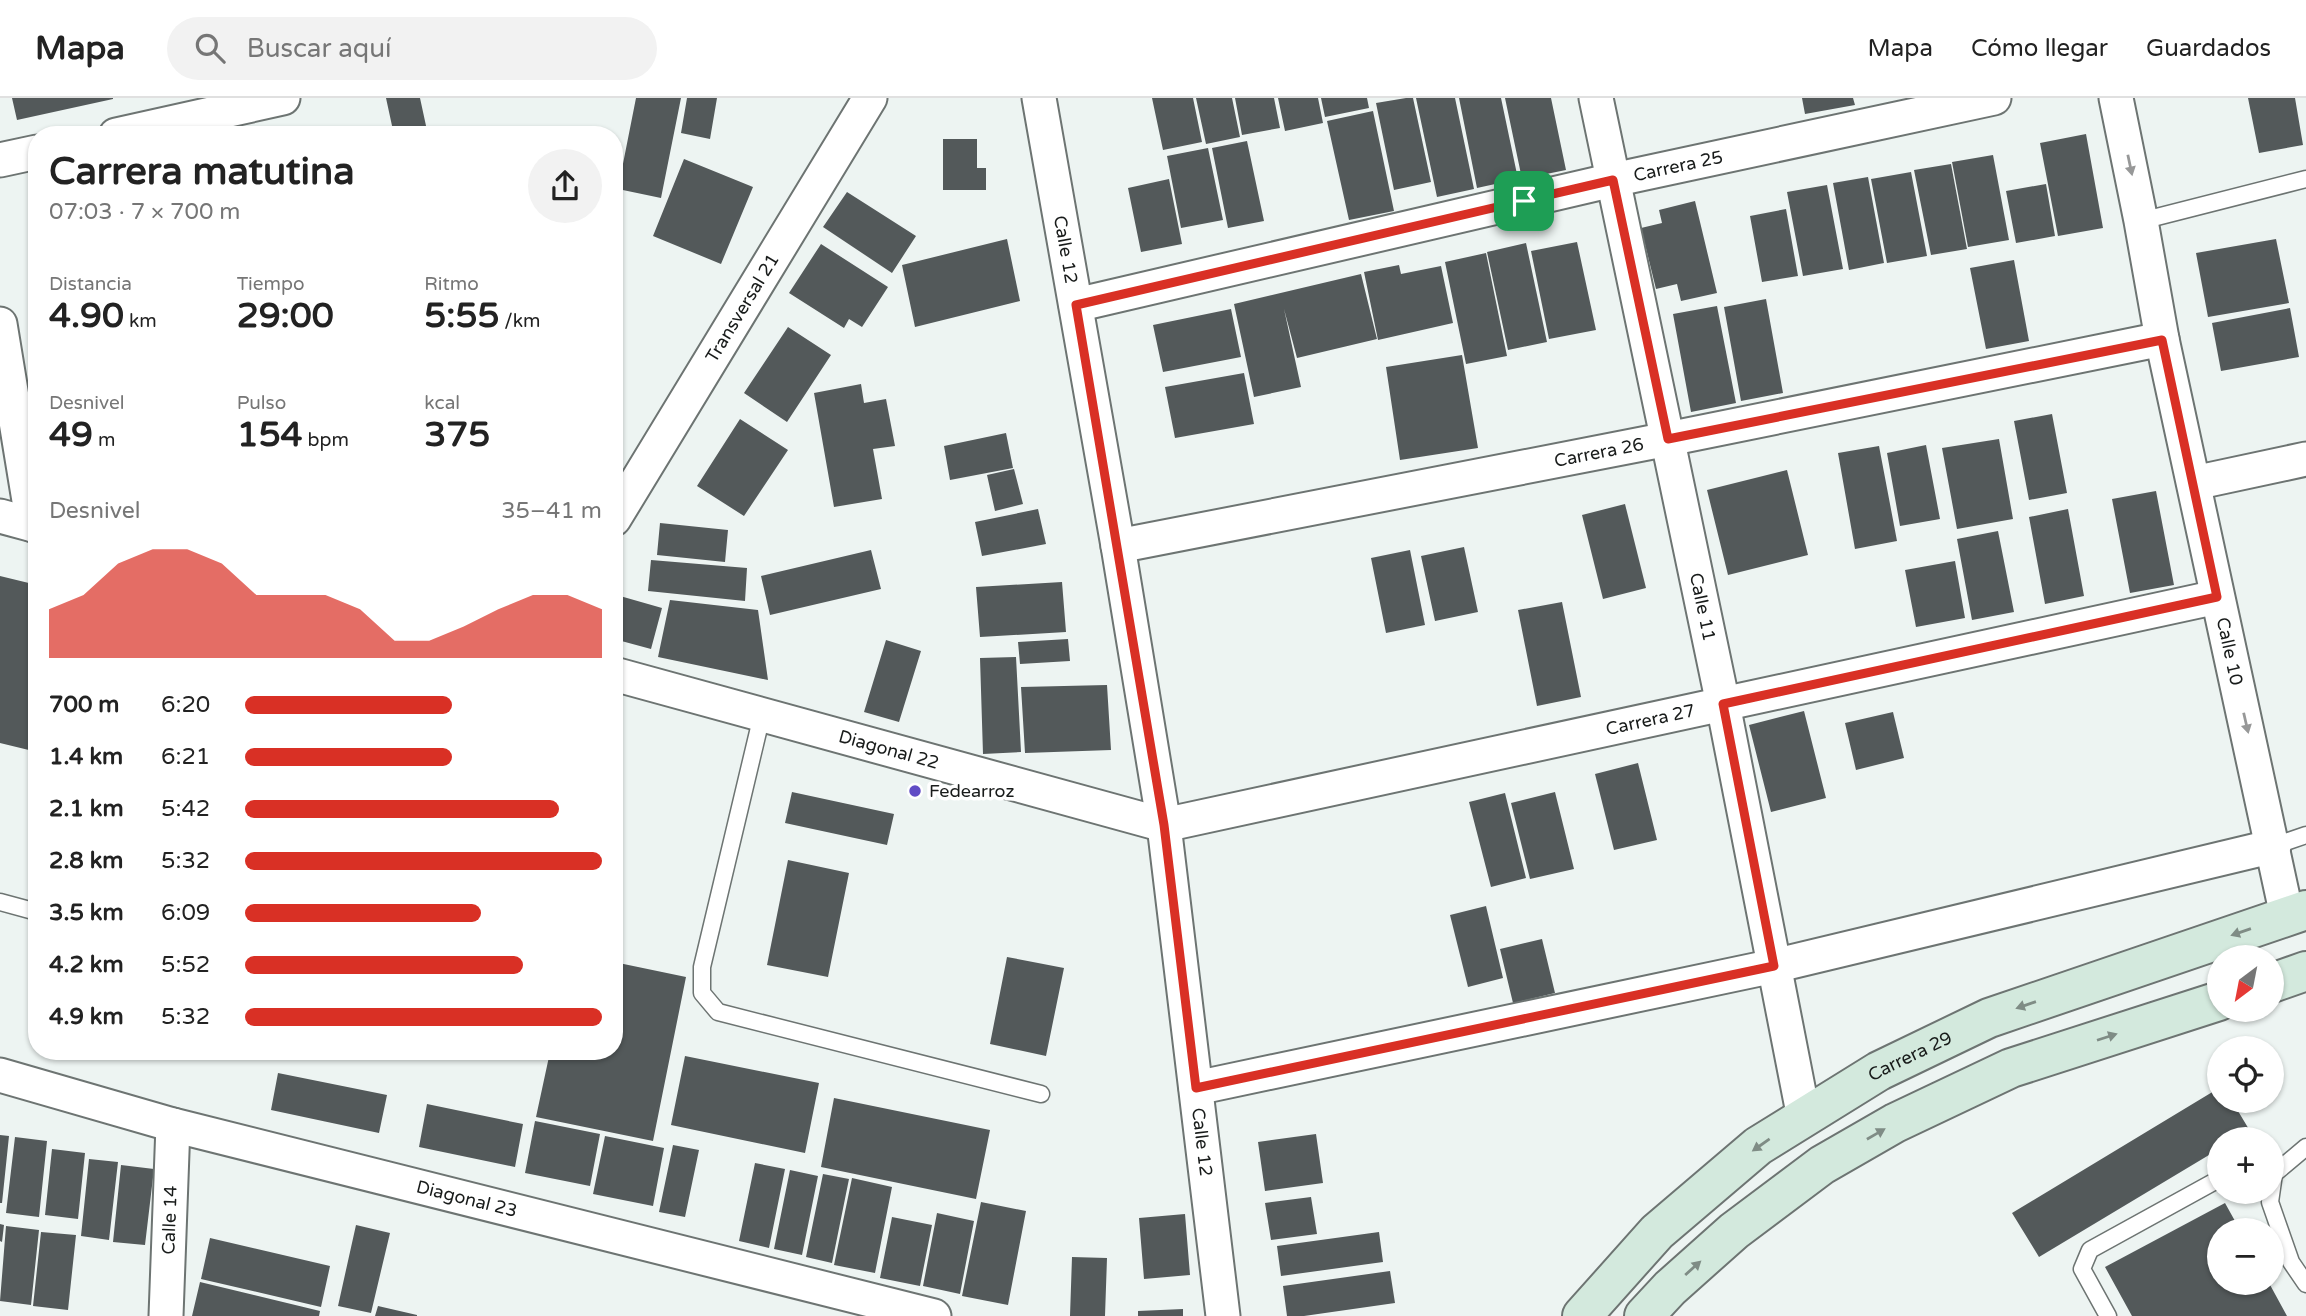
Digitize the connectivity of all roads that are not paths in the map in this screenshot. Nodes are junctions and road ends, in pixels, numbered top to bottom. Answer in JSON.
{"nodes":[{"id":1,"x":283,"y":98,"type":"edge"},
{"id":2,"x":870,"y":98,"type":"edge"},
{"id":3,"x":1039,"y":98,"type":"edge"},
{"id":4,"x":1596,"y":98,"type":"edge"},
{"id":5,"x":1994,"y":98,"type":"edge"},
{"id":6,"x":2116,"y":98,"type":"edge"},
{"id":7,"x":157,"y":126,"type":"edge"},
{"id":8,"x":28,"y":154,"type":"edge"},
{"id":9,"x":0,"y":160,"type":"edge"},
{"id":10,"x":2306,"y":179,"type":"edge"},
{"id":11,"x":1613,"y":180,"type":"junction"},
{"id":12,"x":2141,"y":221,"type":"junction"},
{"id":13,"x":1076,"y":305,"type":"junction"},
{"id":14,"x":0,"y":324,"type":"edge"},
{"id":15,"x":2162,"y":340,"type":"junction"},
{"id":16,"x":1668,"y":439,"type":"junction"},
{"id":17,"x":2306,"y":458,"type":"edge"},
{"id":18,"x":2194,"y":484,"type":"junction"},
{"id":19,"x":28,"y":486,"type":"edge"},
{"id":20,"x":623,"y":504,"type":"edge"},
{"id":21,"x":0,"y":516,"type":"edge"},
{"id":22,"x":28,"y":524,"type":"edge"},
{"id":23,"x":1118,"y":546,"type":"junction"},
{"id":24,"x":2217,"y":597,"type":"junction"},
{"id":25,"x":623,"y":676,"type":"edge"},
{"id":26,"x":1723,"y":704,"type":"junction"},
{"id":27,"x":762,"y":715,"type":"junction"},
{"id":28,"x":1164,"y":825,"type":"junction"},
{"id":29,"x":2306,"y":835,"type":"edge"},
{"id":30,"x":2274,"y":846,"type":"junction"},
{"id":31,"x":0,"y":902,"type":"edge"},
{"id":32,"x":28,"y":910,"type":"edge"},
{"id":33,"x":2297,"y":913,"type":"edge"},
{"id":34,"x":1774,"y":966,"type":"junction"},
{"id":35,"x":2306,"y":971,"type":"edge"},
{"id":36,"x":2284,"y":979,"type":"edge"},
{"id":37,"x":2207,"y":1005,"type":"edge"},
{"id":38,"x":0,"y":1075,"type":"edge"},
{"id":39,"x":1196,"y":1088,"type":"junction"},
{"id":40,"x":1041,"y":1094,"type":"dead end"},
{"id":41,"x":1804,"y":1118,"type":"junction"},
{"id":42,"x":173,"y":1125,"type":"junction"},
{"id":43,"x":2306,"y":1147,"type":"edge"},
{"id":44,"x":2284,"y":1165,"type":"edge"},
{"id":45,"x":2207,"y":1186,"type":"edge"},
{"id":46,"x":2271,"y":1204,"type":"edge"},
{"id":47,"x":2306,"y":1284,"type":"edge"},
{"id":48,"x":166,"y":1316,"type":"edge"},
{"id":49,"x":934,"y":1316,"type":"edge"},
{"id":50,"x":1223,"y":1316,"type":"edge"},
{"id":51,"x":1582,"y":1316,"type":"edge"},
{"id":52,"x":1644,"y":1316,"type":"edge"},
{"id":53,"x":2108,"y":1316,"type":"edge"}],
"edges":[{"from":1,"to":7,"type":"street"},
{"from":2,"to":20,"type":"street","name":"Transversal 21"},
{"from":3,"to":13,"type":"street","name":"Calle 12"},
{"from":4,"to":11,"type":"street","name":"Calle 11"},
{"from":5,"to":11,"type":"street","name":"Carrera 25"},
{"from":6,"to":12,"type":"street","name":"Calle 10","one_way":true},
{"from":8,"to":9,"type":"street"},
{"from":10,"to":12,"type":"lane"},
{"from":11,"to":13,"type":"street","name":"Carrera 25"},
{"from":11,"to":16,"type":"street","name":"Calle 11"},
{"from":12,"to":15,"type":"street","name":"Calle 10"},
{"from":13,"to":23,"type":"street","name":"Calle 12"},
{"from":14,"to":19,"type":"street"},
{"from":15,"to":16,"type":"street","name":"Carrera 26"},
{"from":15,"to":18,"type":"street","name":"Calle 10"},
{"from":16,"to":23,"type":"street","name":"Carrera 26"},
{"from":16,"to":26,"type":"street","name":"Calle 11"},
{"from":17,"to":18,"type":"street"},
{"from":18,"to":24,"type":"street","name":"Calle 10"},
{"from":21,"to":22,"type":"street"},
{"from":23,"to":28,"type":"street","name":"Calle 12"},
{"from":24,"to":26,"type":"street","name":"Carrera 27"},
{"from":24,"to":30,"type":"street","name":"Calle 10","one_way":true},
{"from":25,"to":27,"type":"street","name":"Diagonal 22"},
{"from":26,"to":28,"type":"street","name":"Carrera 27"},
{"from":26,"to":34,"type":"street","name":"Calle 11"},
{"from":27,"to":28,"type":"street","name":"Diagonal 22"},
{"from":27,"to":40,"type":"lane"},
{"from":28,"to":39,"type":"street","name":"Calle 12"},
{"from":29,"to":30,"type":"lane"},
{"from":30,"to":33,"type":"street","name":"Calle 10"},
{"from":30,"to":34,"type":"street"},
{"from":31,"to":32,"type":"lane"},
{"from":33,"to":41,"type":"main road","name":"Carrera 29","one_way":true},
{"from":34,"to":39,"type":"street"},
{"from":34,"to":41,"type":"street","name":"Calle 11"},
{"from":35,"to":36,"type":"main road"},
{"from":52,"to":37,"type":"main road","one_way":true},
{"from":38,"to":42,"type":"street","name":"Diagonal 23"},
{"from":39,"to":50,"type":"street","name":"Calle 12"},
{"from":41,"to":51,"type":"main road","name":"Carrera 29","one_way":true},
{"from":42,"to":48,"type":"street","name":"Calle 14"},
{"from":42,"to":49,"type":"street","name":"Diagonal 23"},
{"from":43,"to":44,"type":"lane"},
{"from":45,"to":53,"type":"lane"},
{"from":46,"to":47,"type":"lane"}]}
